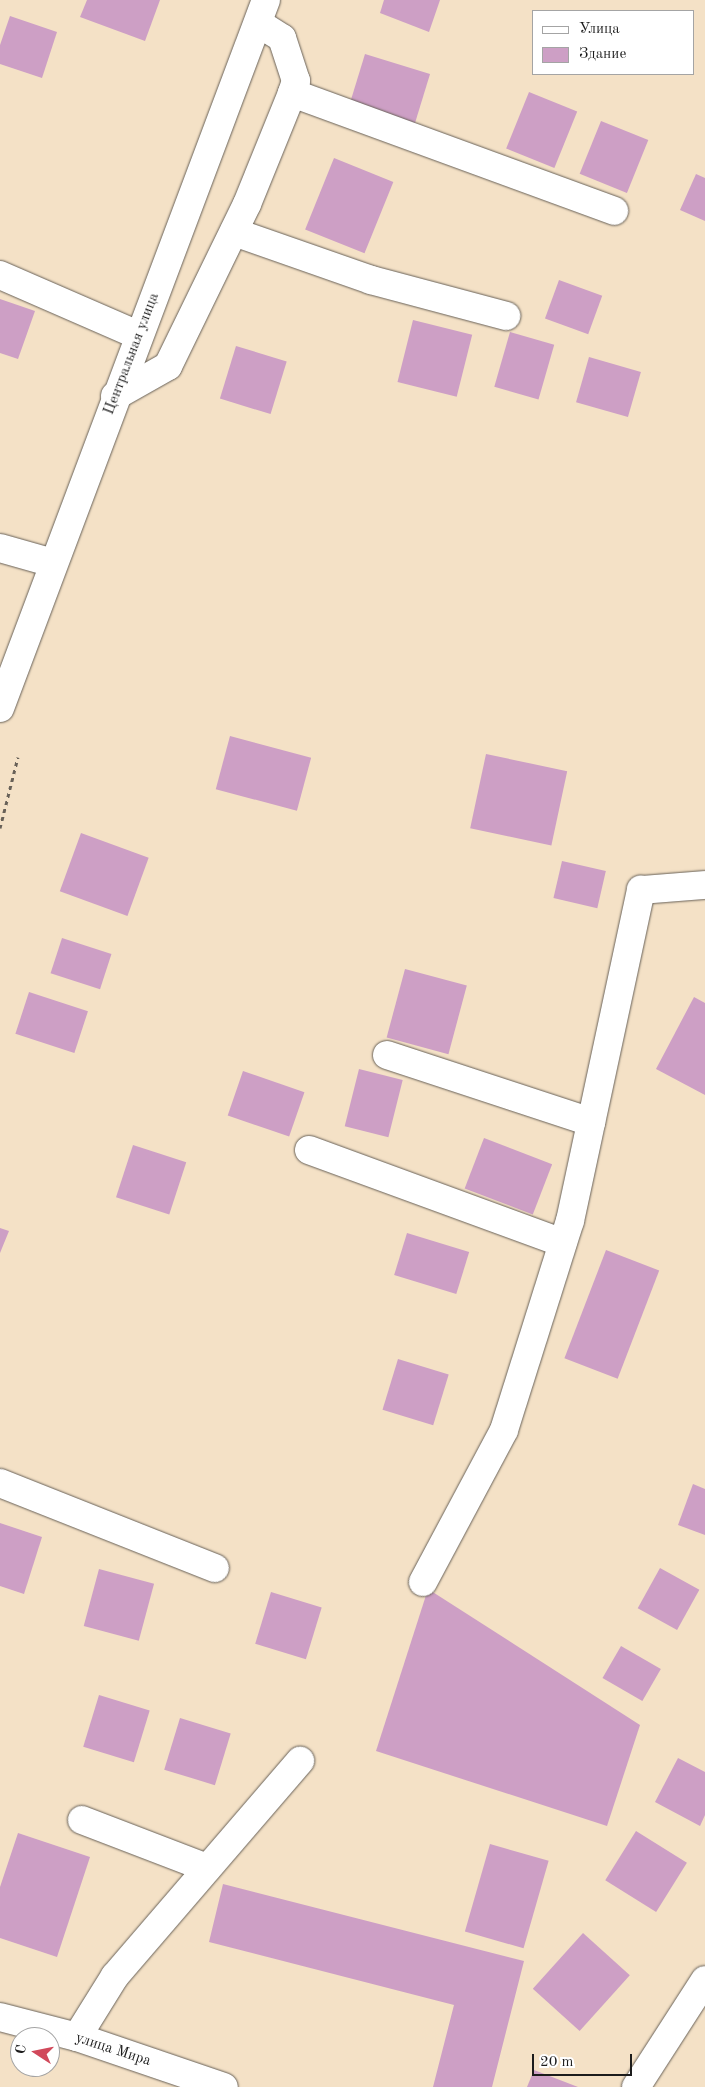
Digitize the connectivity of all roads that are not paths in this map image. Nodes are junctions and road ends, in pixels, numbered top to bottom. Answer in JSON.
{"nodes":[{"id":1,"x":262,"y":12,"type":"edge"},
{"id":2,"x":292,"y":93,"type":"junction"},
{"id":3,"x":614,"y":211,"type":"dead end"},
{"id":4,"x":234,"y":232,"type":"junction"},
{"id":5,"x":0,"y":275,"type":"edge"},
{"id":6,"x":506,"y":316,"type":"dead end"},
{"id":7,"x":138,"y":335,"type":"junction"},
{"id":8,"x":115,"y":396,"type":"junction"},
{"id":9,"x":0,"y":548,"type":"edge"},
{"id":10,"x":53,"y":563,"type":"junction"},
{"id":11,"x":0,"y":708,"type":"edge"},
{"id":12,"x":705,"y":885,"type":"edge"},
{"id":13,"x":387,"y":1055,"type":"dead end"},
{"id":14,"x":591,"y":1122,"type":"junction"},
{"id":15,"x":309,"y":1150,"type":"dead end"},
{"id":16,"x":563,"y":1243,"type":"junction"},
{"id":17,"x":0,"y":1483,"type":"edge"},
{"id":18,"x":216,"y":1568,"type":"dead end"},
{"id":19,"x":423,"y":1582,"type":"dead end"},
{"id":20,"x":300,"y":1761,"type":"dead end"},
{"id":21,"x":82,"y":1820,"type":"dead end"},
{"id":22,"x":207,"y":1868,"type":"junction"},
{"id":23,"x":705,"y":1980,"type":"edge"},
{"id":24,"x":0,"y":2017,"type":"edge"},
{"id":25,"x":77,"y":2037,"type":"junction"},
{"id":26,"x":224,"y":2087,"type":"edge"},
{"id":27,"x":636,"y":2087,"type":"edge"}],
"edges":[{"from":1,"to":2,"type":"street"},
{"from":1,"to":7,"type":"street","name":"Центральная улица"},
{"from":2,"to":3,"type":"street"},
{"from":2,"to":4,"type":"street"},
{"from":4,"to":6,"type":"street"},
{"from":4,"to":8,"type":"street"},
{"from":5,"to":7,"type":"street"},
{"from":7,"to":8,"type":"street","name":"Центральная улица"},
{"from":8,"to":10,"type":"street","name":"Центральная улица"},
{"from":9,"to":10,"type":"street"},
{"from":10,"to":11,"type":"street","name":"Центральная улица"},
{"from":12,"to":14,"type":"street"},
{"from":13,"to":14,"type":"street"},
{"from":14,"to":16,"type":"street"},
{"from":15,"to":16,"type":"street"},
{"from":16,"to":19,"type":"street"},
{"from":17,"to":18,"type":"street"},
{"from":20,"to":22,"type":"street"},
{"from":21,"to":22,"type":"street"},
{"from":22,"to":25,"type":"street"},
{"from":23,"to":27,"type":"street"},
{"from":24,"to":25,"type":"street","name":"улица Мира"},
{"from":25,"to":26,"type":"street","name":"улица Мира"}]}
